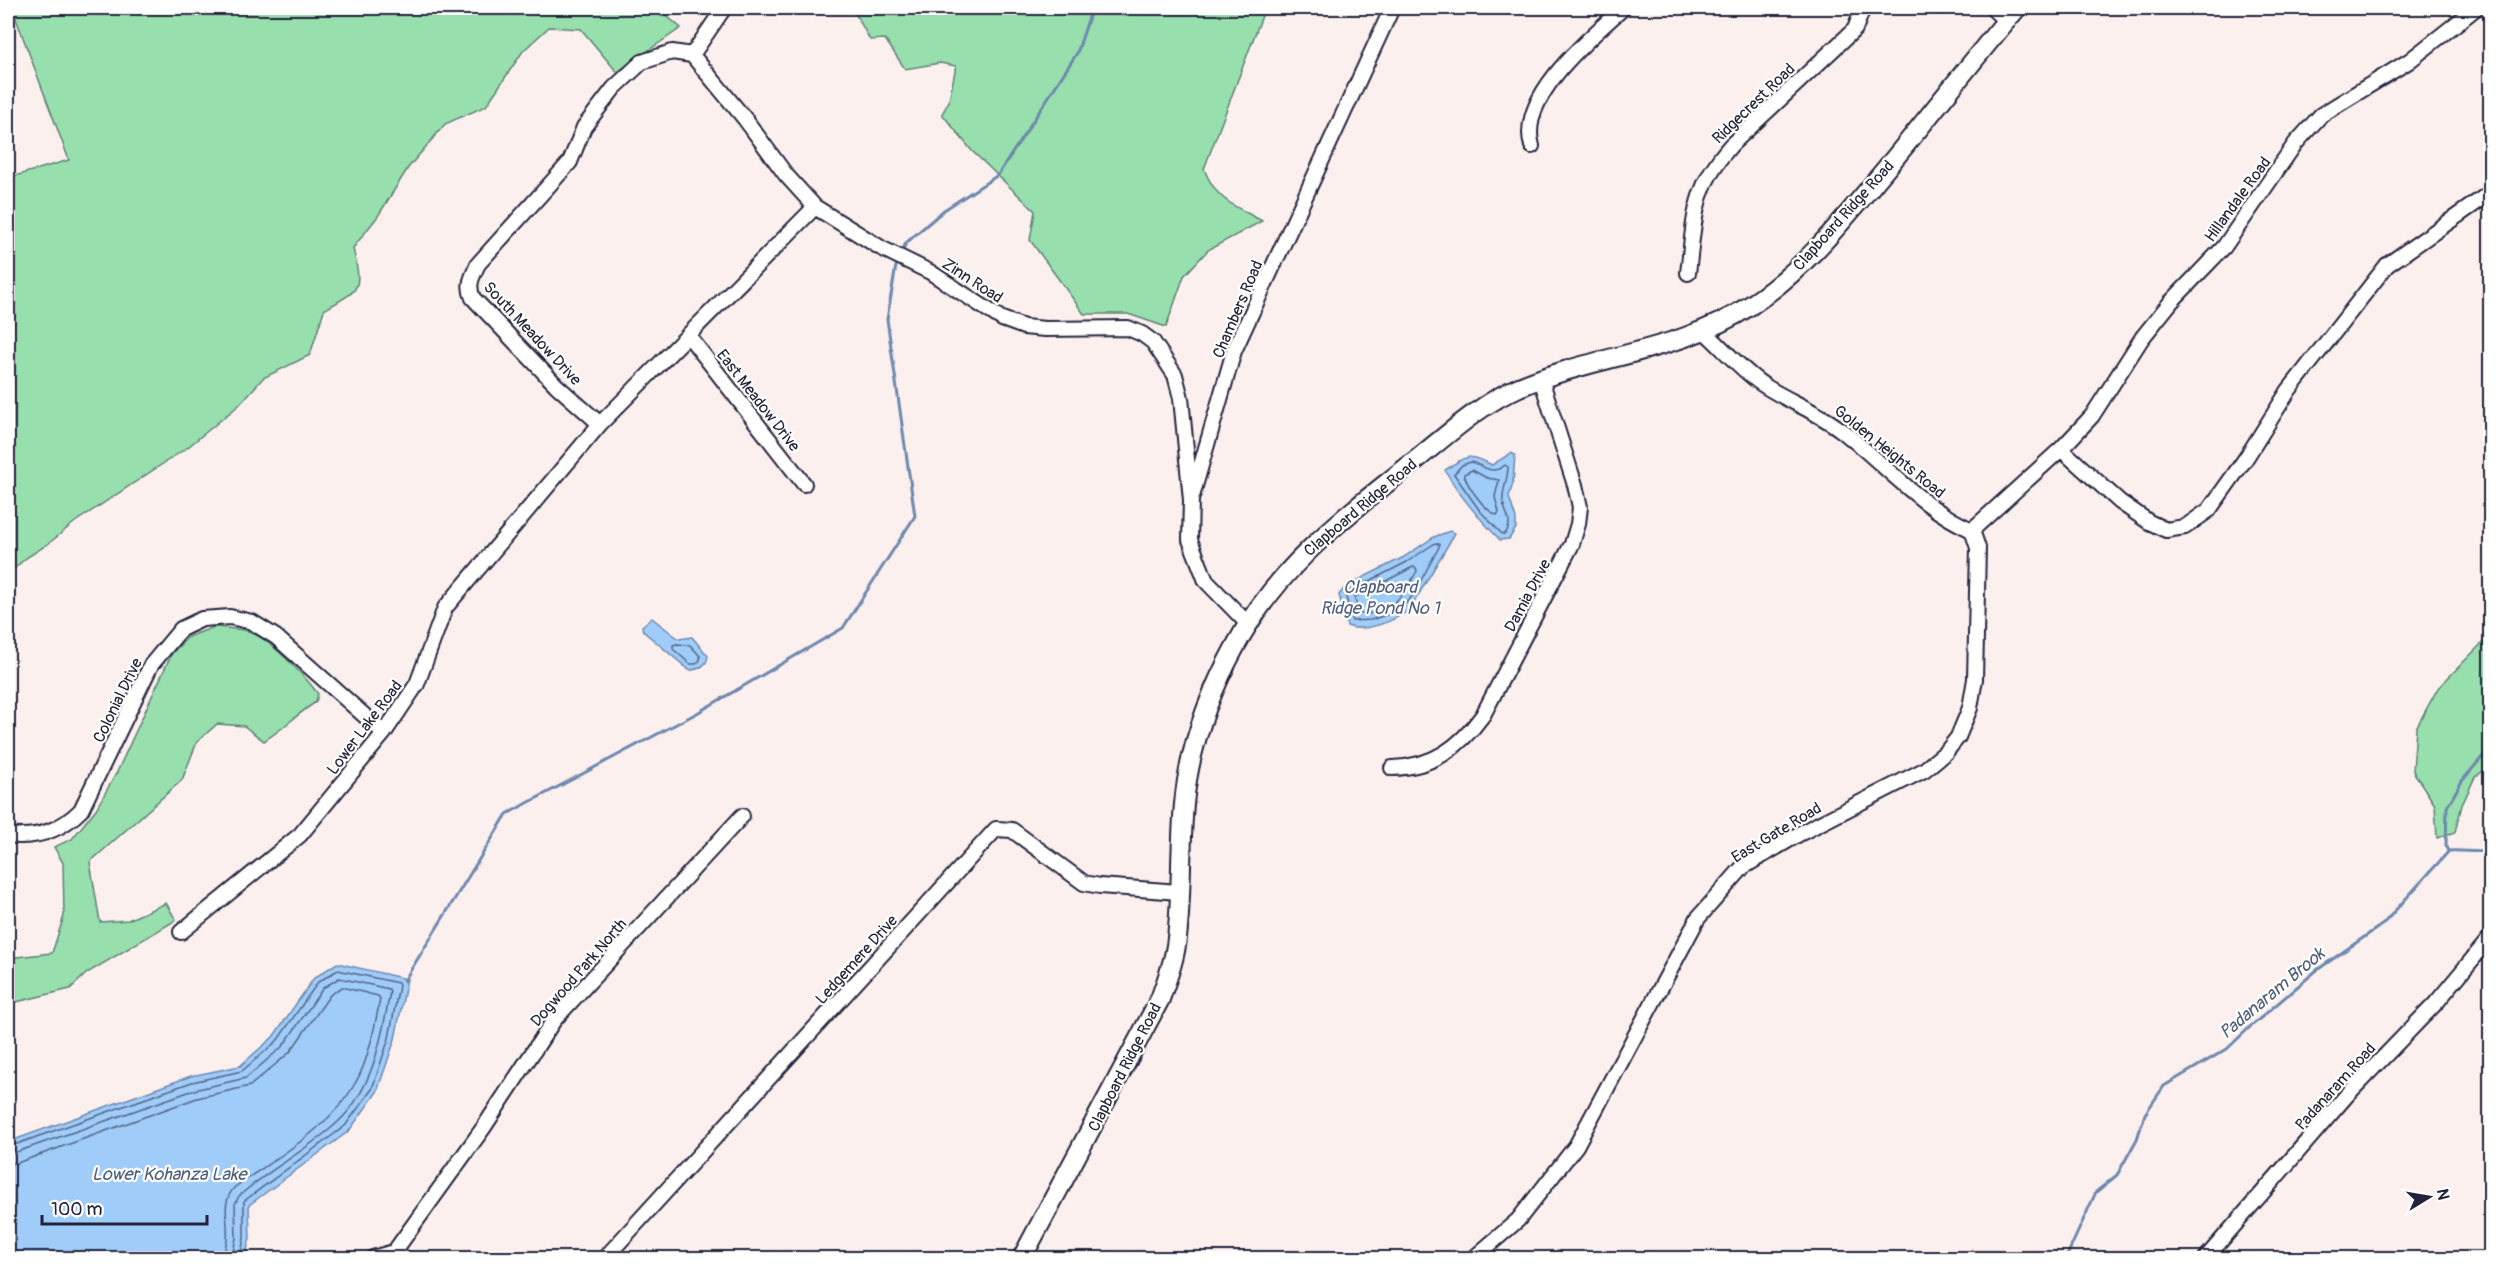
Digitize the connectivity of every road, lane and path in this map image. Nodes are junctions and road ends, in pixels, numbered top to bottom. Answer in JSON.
{"nodes":[{"id":1,"x":724,"y":8,"type":"edge"},
{"id":2,"x":1392,"y":8,"type":"edge"},
{"id":3,"x":1623,"y":8,"type":"edge"},
{"id":4,"x":1863,"y":8,"type":"edge"},
{"id":5,"x":1992,"y":8,"type":"edge"},
{"id":6,"x":2476,"y":8,"type":"edge"},
{"id":7,"x":2012,"y":14,"type":"edge"},
{"id":8,"x":692,"y":55,"type":"junction"},
{"id":9,"x":1532,"y":146,"type":"dead end"},
{"id":10,"x":2490,"y":193,"type":"edge"},
{"id":11,"x":815,"y":207,"type":"junction"},
{"id":12,"x":1688,"y":273,"type":"dead end"},
{"id":13,"x":1704,"y":331,"type":"junction"},
{"id":14,"x":688,"y":335,"type":"junction"},
{"id":15,"x":1541,"y":380,"type":"junction"},
{"id":16,"x":600,"y":424,"type":"junction"},
{"id":17,"x":2061,"y":449,"type":"junction"},
{"id":18,"x":804,"y":484,"type":"dead end"},
{"id":19,"x":1191,"y":500,"type":"junction"},
{"id":20,"x":1972,"y":530,"type":"junction"},
{"id":21,"x":1248,"y":624,"type":"junction"},
{"id":22,"x":384,"y":733,"type":"junction"},
{"id":23,"x":1392,"y":768,"type":"dead end"},
{"id":24,"x":742,"y":816,"type":"dead end"},
{"id":25,"x":8,"y":835,"type":"edge"},
{"id":26,"x":1179,"y":892,"type":"junction"},
{"id":27,"x":181,"y":932,"type":"dead end"},
{"id":28,"x":2490,"y":938,"type":"edge"},
{"id":29,"x":399,"y":1255,"type":"edge"},
{"id":30,"x":374,"y":1258,"type":"edge"},
{"id":31,"x":605,"y":1258,"type":"edge"},
{"id":32,"x":1022,"y":1258,"type":"edge"},
{"id":33,"x":1474,"y":1258,"type":"edge"},
{"id":34,"x":2206,"y":1258,"type":"edge"}],
"edges":[{"from":1,"to":8,"type":"street"},
{"from":2,"to":19,"type":"street","name":"Chambers Road"},
{"from":3,"to":9,"type":"street"},
{"from":4,"to":12,"type":"street","name":"Ridgecrest Road"},
{"from":5,"to":7,"type":"street"},
{"from":6,"to":17,"type":"street","name":"Hillandale Road"},
{"from":7,"to":13,"type":"main road","name":"Clapboard Ridge Road"},
{"from":8,"to":11,"type":"street","name":"Zinn Road"},
{"from":8,"to":16,"type":"street","name":"South Meadow Drive"},
{"from":10,"to":17,"type":"street"},
{"from":11,"to":14,"type":"street"},
{"from":11,"to":19,"type":"street","name":"Zinn Road"},
{"from":13,"to":15,"type":"main road","name":"Clapboard Ridge Road"},
{"from":13,"to":20,"type":"street","name":"Golden Heights Road"},
{"from":14,"to":16,"type":"street"},
{"from":14,"to":18,"type":"street","name":"East Meadow Drive"},
{"from":15,"to":21,"type":"main road","name":"Clapboard Ridge Road"},
{"from":15,"to":23,"type":"street","name":"Damia Drive"},
{"from":16,"to":22,"type":"street","name":"Lower Lake Road"},
{"from":17,"to":20,"type":"street","name":"Hillandale Road"},
{"from":19,"to":21,"type":"street","name":"Chambers Road"},
{"from":20,"to":33,"type":"street","name":"East Gate Road"},
{"from":21,"to":26,"type":"main road","name":"Clapboard Ridge Road"},
{"from":22,"to":25,"type":"street","name":"Colonial Drive"},
{"from":22,"to":27,"type":"street","name":"Lower Lake Road"},
{"from":24,"to":29,"type":"street","name":"Dogwood Park North"},
{"from":26,"to":31,"type":"street","name":"Ledgemere Drive"},
{"from":26,"to":32,"type":"main road","name":"Clapboard Ridge Road"},
{"from":28,"to":34,"type":"street","name":"Padanaram Road"},
{"from":29,"to":30,"type":"street"}]}
